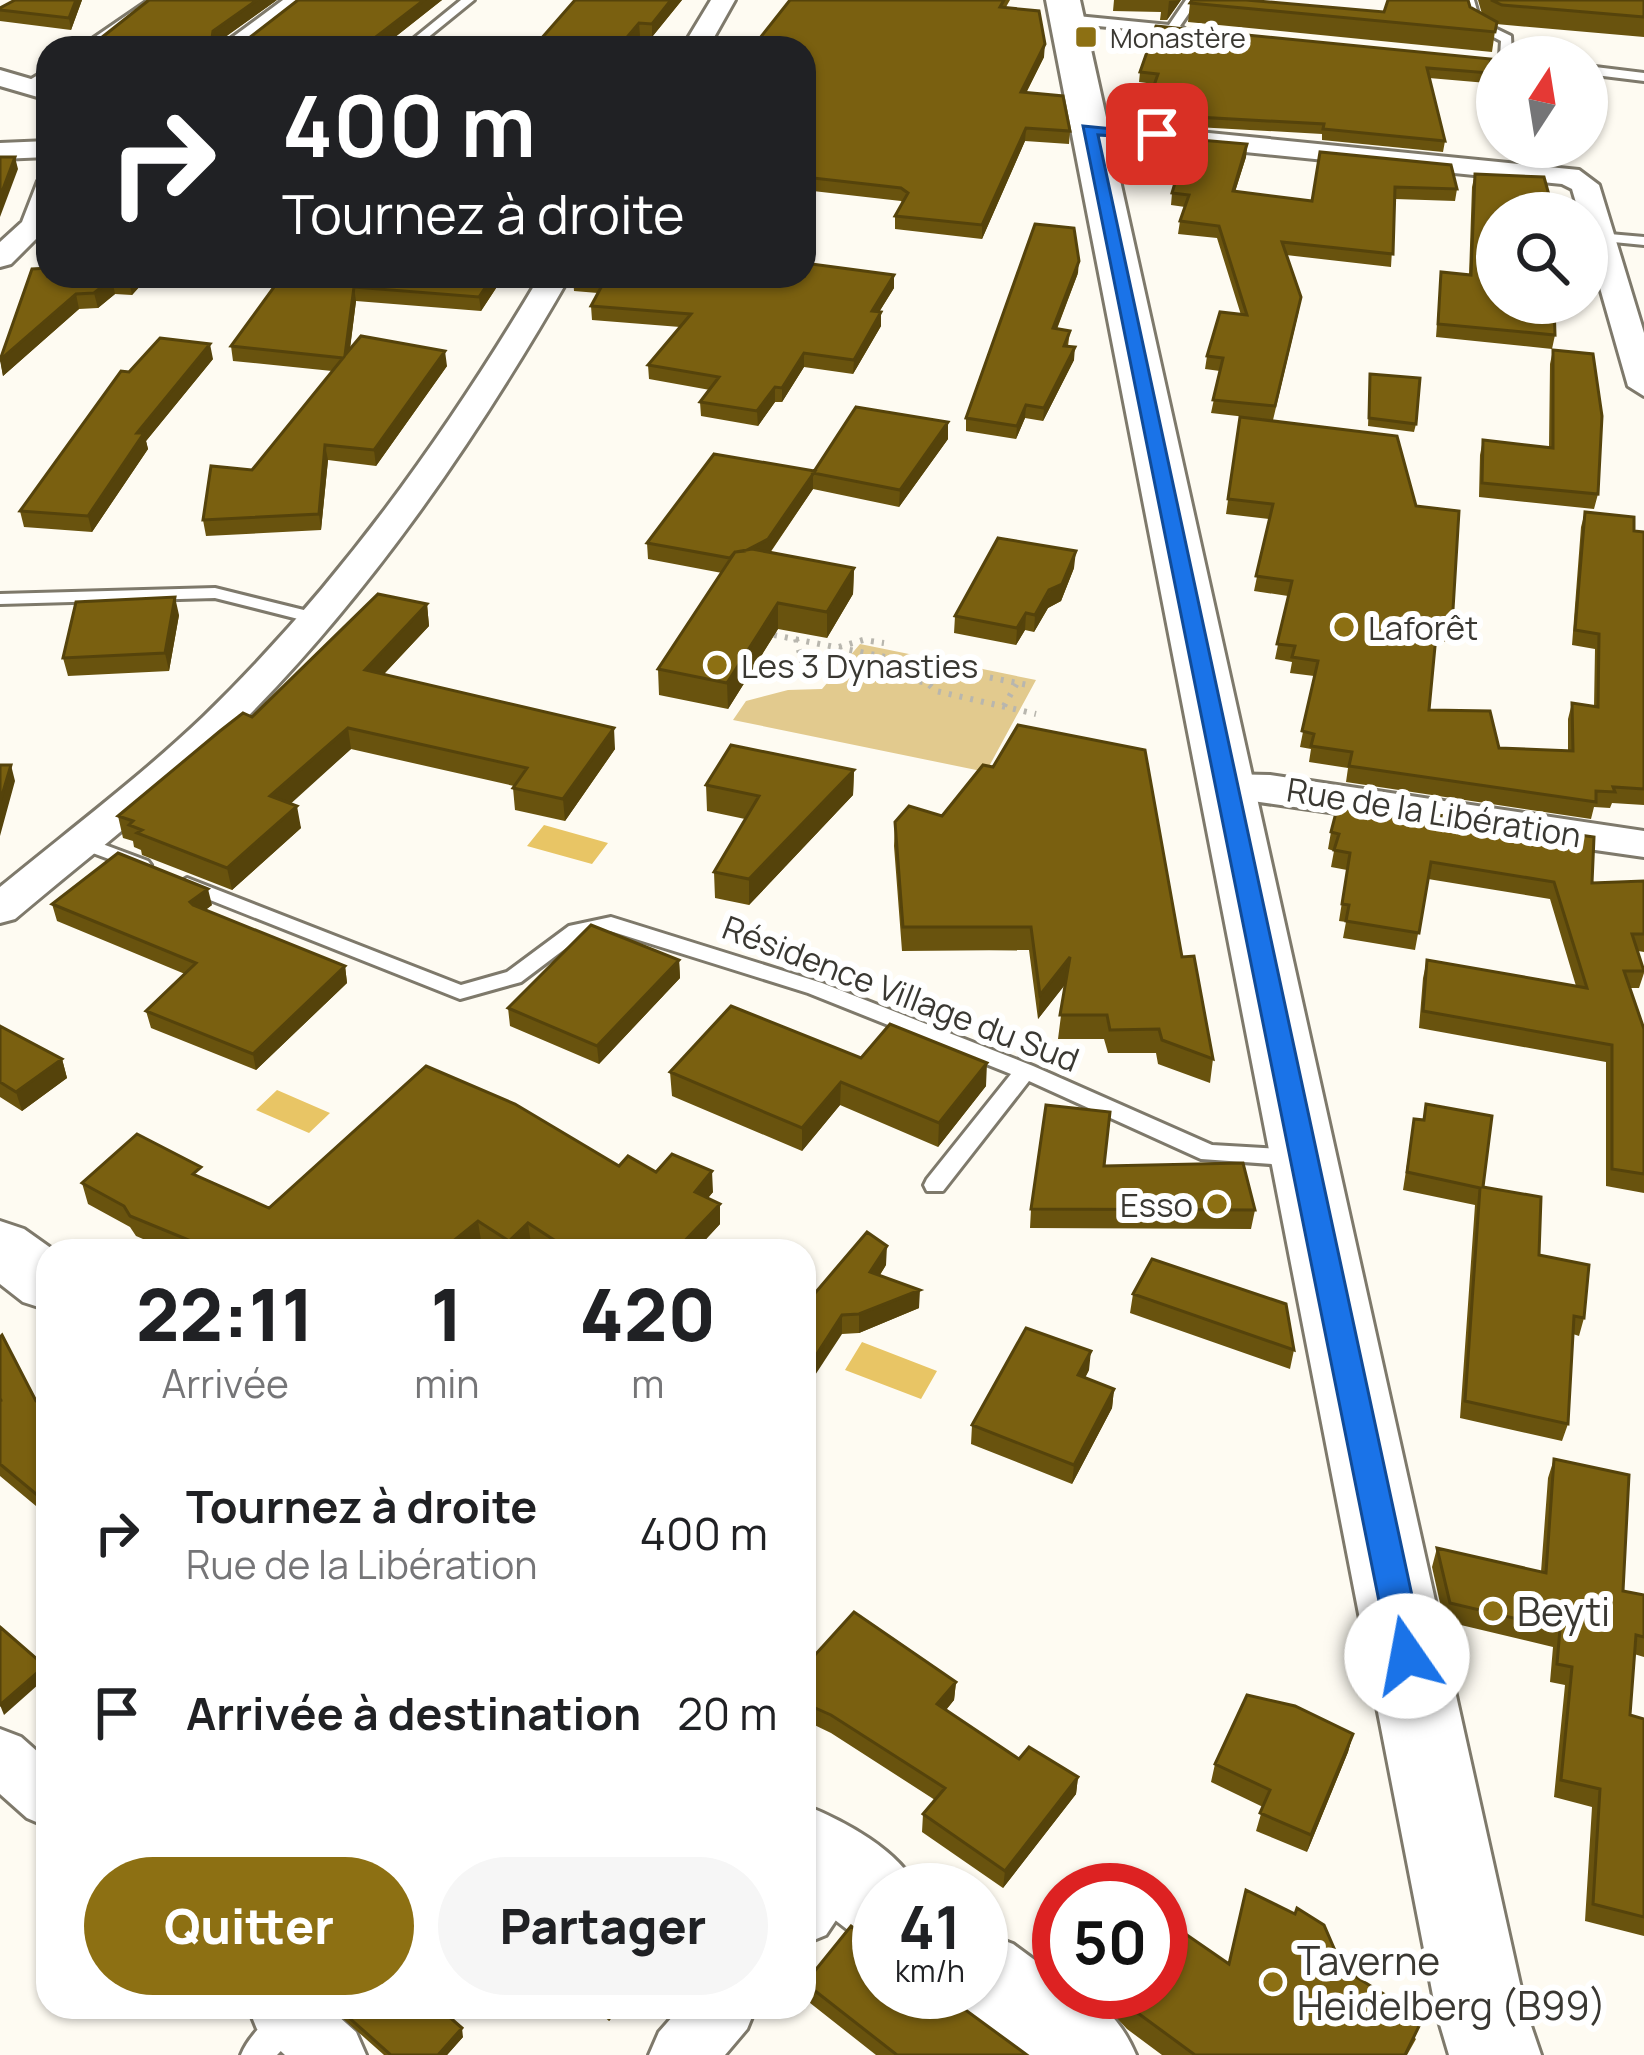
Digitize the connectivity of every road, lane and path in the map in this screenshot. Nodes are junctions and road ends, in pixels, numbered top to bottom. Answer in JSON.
{"nodes":[{"id":1,"x":157,"y":0,"type":"edge"},
{"id":2,"x":299,"y":0,"type":"edge"},
{"id":3,"x":468,"y":0,"type":"edge"},
{"id":4,"x":723,"y":0,"type":"edge"},
{"id":5,"x":1192,"y":0,"type":"edge"},
{"id":6,"x":1468,"y":0,"type":"edge"},
{"id":7,"x":1065,"y":9,"type":"edge"},
{"id":8,"x":1172,"y":29,"type":"junction"},
{"id":9,"x":1195,"y":32,"type":"edge"},
{"id":10,"x":103,"y":36,"type":"edge"},
{"id":11,"x":248,"y":36,"type":"edge"},
{"id":12,"x":422,"y":36,"type":"edge"},
{"id":13,"x":701,"y":36,"type":"edge"},
{"id":14,"x":1501,"y":36,"type":"edge"},
{"id":15,"x":1608,"y":73,"type":"edge"},
{"id":16,"x":1644,"y":77,"type":"edge"},
{"id":17,"x":0,"y":78,"type":"edge"},
{"id":18,"x":36,"y":83,"type":"edge"},
{"id":19,"x":1088,"y":129,"type":"junction"},
{"id":20,"x":36,"y":150,"type":"edge"},
{"id":21,"x":0,"y":151,"type":"edge"},
{"id":22,"x":1587,"y":192,"type":"edge"},
{"id":23,"x":36,"y":222,"type":"edge"},
{"id":24,"x":1608,"y":238,"type":"edge"},
{"id":25,"x":1644,"y":241,"type":"edge"},
{"id":26,"x":3,"y":252,"type":"edge"},
{"id":27,"x":1608,"y":269,"type":"edge"},
{"id":28,"x":547,"y":288,"type":"edge"},
{"id":29,"x":1644,"y":386,"type":"edge"},
{"id":30,"x":0,"y":599,"type":"edge"},
{"id":31,"x":314,"y":617,"type":"junction"},
{"id":32,"x":775,"y":635,"type":"edge"},
{"id":33,"x":796,"y":639,"type":"junction"},
{"id":34,"x":884,"y":643,"type":"dead end"},
{"id":35,"x":838,"y":647,"type":"junction"},
{"id":36,"x":1017,"y":683,"type":"junction"},
{"id":37,"x":1033,"y":686,"type":"dead end"},
{"id":38,"x":1004,"y":706,"type":"junction"},
{"id":39,"x":1036,"y":714,"type":"dead end"},
{"id":40,"x":1224,"y":786,"type":"junction"},
{"id":41,"x":82,"y":842,"type":"junction"},
{"id":42,"x":1644,"y":844,"type":"edge"},
{"id":43,"x":0,"y":909,"type":"edge"},
{"id":44,"x":1025,"y":1071,"type":"junction"},
{"id":45,"x":1304,"y":1158,"type":"junction"},
{"id":46,"x":935,"y":1185,"type":"dead end"},
{"id":47,"x":0,"y":1246,"type":"edge"},
{"id":48,"x":36,"y":1274,"type":"edge"},
{"id":49,"x":0,"y":1756,"type":"edge"},
{"id":50,"x":36,"y":1788,"type":"edge"},
{"id":51,"x":1008,"y":1995,"type":"edge"},
{"id":52,"x":714,"y":2019,"type":"edge"},
{"id":53,"x":682,"y":2055,"type":"edge"},
{"id":54,"x":1090,"y":2055,"type":"edge"},
{"id":55,"x":1495,"y":2055,"type":"edge"}],
"edges":[{"from":1,"to":10,"type":"lane"},
{"from":2,"to":11,"type":"street"},
{"from":3,"to":12,"type":"lane"},
{"from":4,"to":13,"type":"street"},
{"from":5,"to":8,"type":"lane"},
{"from":6,"to":14,"type":"lane"},
{"from":7,"to":8,"type":"lane"},
{"from":7,"to":19,"type":"main road"},
{"from":8,"to":9,"type":"lane"},
{"from":15,"to":16,"type":"lane"},
{"from":17,"to":18,"type":"street"},
{"from":19,"to":22,"type":"street"},
{"from":19,"to":40,"type":"main road"},
{"from":20,"to":21,"type":"street"},
{"from":23,"to":26,"type":"street"},
{"from":24,"to":25,"type":"lane"},
{"from":27,"to":29,"type":"street"},
{"from":28,"to":31,"type":"street"},
{"from":30,"to":31,"type":"lane"},
{"from":31,"to":41,"type":"street"},
{"from":32,"to":33,"type":"path"},
{"from":33,"to":35,"type":"path"},
{"from":33,"to":38,"type":"path"},
{"from":34,"to":35,"type":"path"},
{"from":35,"to":36,"type":"path"},
{"from":36,"to":37,"type":"path"},
{"from":36,"to":38,"type":"path"},
{"from":38,"to":39,"type":"path"},
{"from":40,"to":42,"type":"street","name":"Rue de la Libération"},
{"from":40,"to":45,"type":"main road"},
{"from":41,"to":43,"type":"street"},
{"from":41,"to":44,"type":"lane","name":"Résidence Village du Sud"},
{"from":44,"to":45,"type":"lane","name":"Résidence Village du Sud"},
{"from":44,"to":46,"type":"lane"},
{"from":45,"to":55,"type":"main road"},
{"from":47,"to":48,"type":"main road"},
{"from":49,"to":50,"type":"street"},
{"from":51,"to":54,"type":"main road"},
{"from":52,"to":53,"type":"street"}]}
